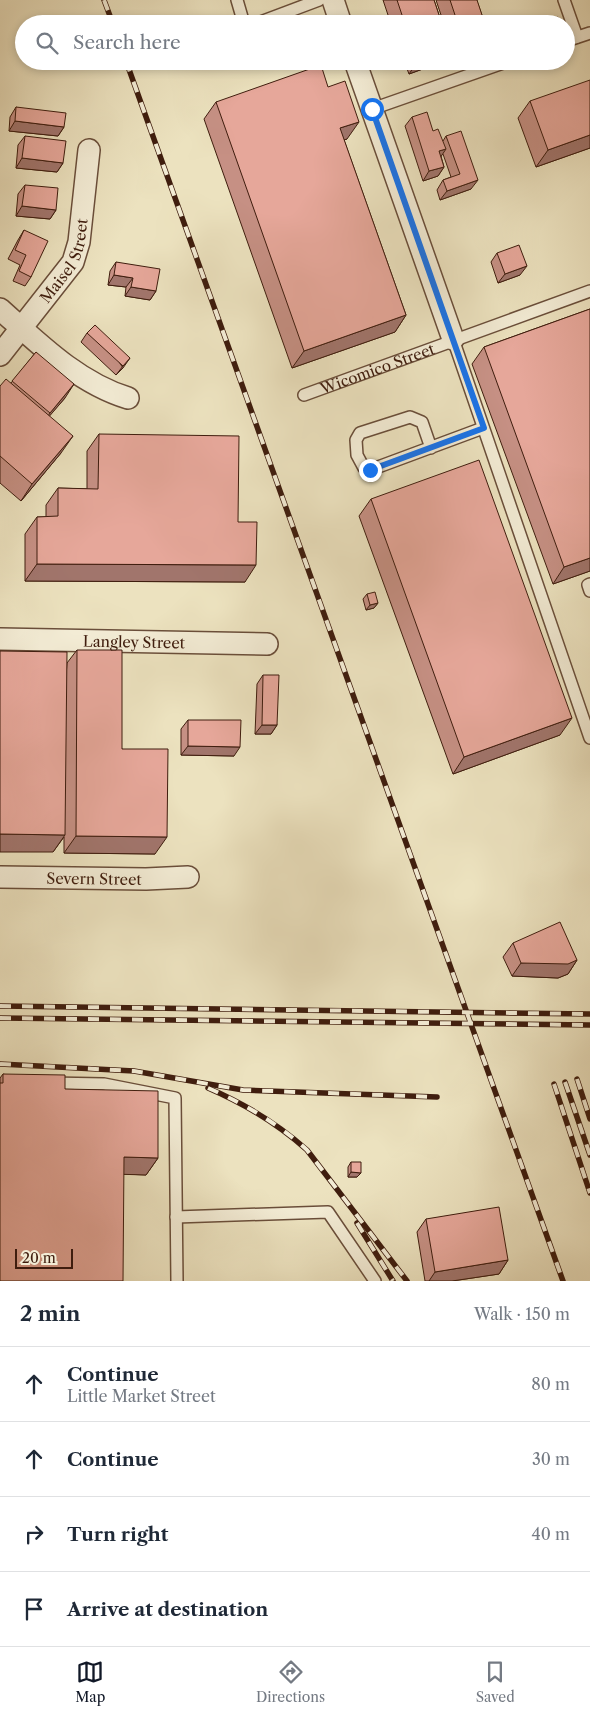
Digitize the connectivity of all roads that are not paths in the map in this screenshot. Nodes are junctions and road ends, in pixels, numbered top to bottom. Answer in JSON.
{"nodes":[{"id":1,"x":237,"y":0,"type":"edge"},
{"id":2,"x":319,"y":0,"type":"edge"},
{"id":3,"x":333,"y":0,"type":"edge"},
{"id":4,"x":564,"y":0,"type":"edge"},
{"id":5,"x":241,"y":15,"type":"edge"},
{"id":6,"x":279,"y":15,"type":"edge"},
{"id":7,"x":338,"y":15,"type":"edge"},
{"id":8,"x":567,"y":15,"type":"edge"},
{"id":9,"x":590,"y":33,"type":"edge"},
{"id":10,"x":575,"y":38,"type":"edge"},
{"id":11,"x":358,"y":70,"type":"edge"},
{"id":12,"x":483,"y":70,"type":"edge"},
{"id":13,"x":372,"y":109,"type":"junction"},
{"id":14,"x":89,"y":150,"type":"dead end"},
{"id":15,"x":590,"y":291,"type":"edge"},
{"id":16,"x":0,"y":309,"type":"edge"},
{"id":17,"x":22,"y":329,"type":"junction"},
{"id":18,"x":453,"y":340,"type":"junction"},
{"id":19,"x":0,"y":355,"type":"edge"},
{"id":20,"x":304,"y":395,"type":"dead end"},
{"id":21,"x":128,"y":398,"type":"dead end"},
{"id":22,"x":484,"y":428,"type":"junction"},
{"id":23,"x":431,"y":448,"type":"junction"},
{"id":24,"x":590,"y":584,"type":"edge"},
{"id":25,"x":590,"y":591,"type":"edge"},
{"id":26,"x":0,"y":640,"type":"edge"},
{"id":27,"x":267,"y":644,"type":"dead end"},
{"id":28,"x":590,"y":738,"type":"edge"},
{"id":29,"x":0,"y":876,"type":"edge"},
{"id":30,"x":188,"y":877,"type":"dead end"},
{"id":31,"x":38,"y":1082,"type":"edge"},
{"id":32,"x":176,"y":1217,"type":"junction"},
{"id":33,"x":177,"y":1281,"type":"edge"},
{"id":34,"x":375,"y":1281,"type":"edge"}],
"edges":[{"from":1,"to":5,"type":"lane"},
{"from":2,"to":6,"type":"lane"},
{"from":3,"to":7,"type":"street"},
{"from":4,"to":8,"type":"lane"},
{"from":9,"to":10,"type":"lane"},
{"from":11,"to":13,"type":"street"},
{"from":12,"to":13,"type":"lane"},
{"from":13,"to":18,"type":"street"},
{"from":14,"to":17,"type":"street","name":"Maisel Street"},
{"from":15,"to":18,"type":"lane","name":"Wicomico Street"},
{"from":16,"to":17,"type":"street"},
{"from":17,"to":19,"type":"street","name":"Maisel Street"},
{"from":17,"to":21,"type":"street"},
{"from":18,"to":20,"type":"lane","name":"Wicomico Street"},
{"from":18,"to":22,"type":"lane"},
{"from":22,"to":23,"type":"lane"},
{"from":22,"to":28,"type":"lane"},
{"from":23,"to":23,"type":"lane"},
{"from":24,"to":25,"type":"lane"},
{"from":26,"to":27,"type":"street","name":"Langley Street"},
{"from":29,"to":30,"type":"street","name":"Severn Street"},
{"from":31,"to":32,"type":"lane"},
{"from":32,"to":33,"type":"lane"},
{"from":32,"to":34,"type":"lane"}]}
